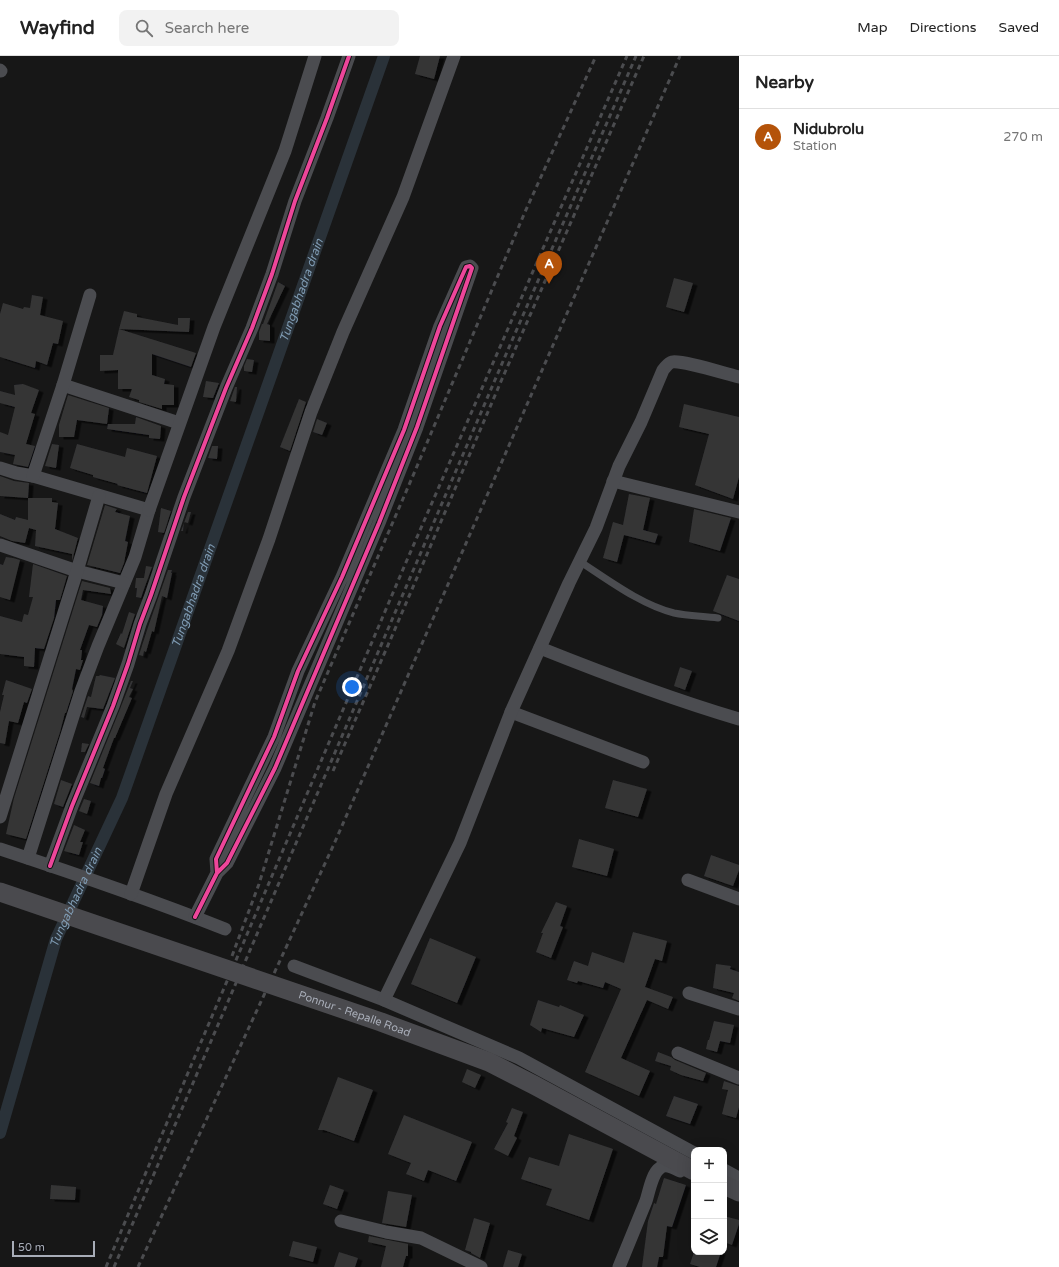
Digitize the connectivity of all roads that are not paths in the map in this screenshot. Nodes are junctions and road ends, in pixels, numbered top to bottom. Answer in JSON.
{"nodes":[{"id":1,"x":315,"y":56,"type":"edge"},
{"id":2,"x":349,"y":56,"type":"edge"},
{"id":3,"x":454,"y":56,"type":"edge"},
{"id":4,"x":90,"y":295,"type":"dead end"},
{"id":5,"x":739,"y":377,"type":"edge"},
{"id":6,"x":63,"y":385,"type":"junction"},
{"id":7,"x":179,"y":424,"type":"junction"},
{"id":8,"x":411,"y":425,"type":"junction"},
{"id":9,"x":0,"y":468,"type":"edge"},
{"id":10,"x":33,"y":476,"type":"junction"},
{"id":11,"x":613,"y":481,"type":"junction"},
{"id":12,"x":99,"y":496,"type":"junction"},
{"id":13,"x":149,"y":510,"type":"junction"},
{"id":14,"x":739,"y":512,"type":"edge"},
{"id":15,"x":0,"y":545,"type":"edge"},
{"id":16,"x":579,"y":561,"type":"junction"},
{"id":17,"x":77,"y":571,"type":"junction"},
{"id":18,"x":124,"y":583,"type":"junction"},
{"id":19,"x":336,"y":589,"type":"junction"},
{"id":20,"x":348,"y":596,"type":"junction"},
{"id":21,"x":718,"y":618,"type":"dead end"},
{"id":22,"x":540,"y":648,"type":"junction"},
{"id":23,"x":295,"y":680,"type":"junction"},
{"id":24,"x":309,"y":688,"type":"junction"},
{"id":25,"x":512,"y":712,"type":"junction"},
{"id":26,"x":739,"y":719,"type":"edge"},
{"id":27,"x":643,"y":762,"type":"dead end"},
{"id":28,"x":257,"y":772,"type":"junction"},
{"id":29,"x":269,"y":779,"type":"junction"},
{"id":30,"x":0,"y":817,"type":"edge"},
{"id":31,"x":0,"y":850,"type":"edge"},
{"id":32,"x":28,"y":858,"type":"junction"},
{"id":33,"x":52,"y":866,"type":"junction"},
{"id":34,"x":217,"y":873,"type":"junction"},
{"id":35,"x":688,"y":880,"type":"dead end"},
{"id":36,"x":0,"y":892,"type":"edge"},
{"id":37,"x":131,"y":894,"type":"junction"},
{"id":38,"x":739,"y":899,"type":"edge"},
{"id":39,"x":195,"y":917,"type":"junction"},
{"id":40,"x":225,"y":929,"type":"dead end"},
{"id":41,"x":294,"y":966,"type":"dead end"},
{"id":42,"x":689,"y":993,"type":"dead end"},
{"id":43,"x":384,"y":1000,"type":"junction"},
{"id":44,"x":739,"y":1009,"type":"edge"},
{"id":45,"x":678,"y":1053,"type":"dead end"},
{"id":46,"x":739,"y":1078,"type":"edge"},
{"id":47,"x":691,"y":1151,"type":"edge"},
{"id":48,"x":691,"y":1169,"type":"edge"},
{"id":49,"x":727,"y":1171,"type":"edge"},
{"id":50,"x":691,"y":1177,"type":"edge"},
{"id":51,"x":739,"y":1177,"type":"edge"},
{"id":52,"x":727,"y":1186,"type":"edge"},
{"id":53,"x":739,"y":1192,"type":"edge"},
{"id":54,"x":727,"y":1194,"type":"edge"},
{"id":55,"x":739,"y":1200,"type":"edge"},
{"id":56,"x":341,"y":1221,"type":"dead end"},
{"id":57,"x":481,"y":1267,"type":"edge"},
{"id":58,"x":619,"y":1267,"type":"edge"}],
"edges":[{"from":1,"to":7,"type":"street"},
{"from":2,"to":33,"type":"street"},
{"from":3,"to":37,"type":"street"},
{"from":4,"to":6,"type":"street"},
{"from":5,"to":11,"type":"street"},
{"from":6,"to":7,"type":"street"},
{"from":6,"to":10,"type":"street"},
{"from":7,"to":13,"type":"street"},
{"from":8,"to":8,"type":"street"},
{"from":8,"to":19,"type":"street"},
{"from":8,"to":20,"type":"street"},
{"from":9,"to":10,"type":"street"},
{"from":10,"to":12,"type":"street"},
{"from":11,"to":14,"type":"street"},
{"from":11,"to":16,"type":"street"},
{"from":12,"to":13,"type":"street"},
{"from":12,"to":17,"type":"street"},
{"from":13,"to":18,"type":"street"},
{"from":15,"to":17,"type":"street"},
{"from":16,"to":21,"type":"lane"},
{"from":16,"to":22,"type":"street"},
{"from":17,"to":18,"type":"street"},
{"from":17,"to":30,"type":"street"},
{"from":18,"to":32,"type":"street"},
{"from":19,"to":20,"type":"street"},
{"from":19,"to":23,"type":"street"},
{"from":20,"to":24,"type":"street"},
{"from":22,"to":25,"type":"street"},
{"from":22,"to":26,"type":"street"},
{"from":23,"to":24,"type":"street"},
{"from":23,"to":28,"type":"street"},
{"from":24,"to":29,"type":"street"},
{"from":25,"to":27,"type":"street"},
{"from":25,"to":43,"type":"street"},
{"from":28,"to":29,"type":"street"},
{"from":28,"to":34,"type":"street"},
{"from":29,"to":34,"type":"street"},
{"from":31,"to":32,"type":"street"},
{"from":32,"to":33,"type":"street"},
{"from":33,"to":37,"type":"street"},
{"from":34,"to":39,"type":"street"},
{"from":35,"to":38,"type":"street"},
{"from":36,"to":48,"type":"main road","name":"Ponnur - Repalle Road","bridge":true},
{"from":37,"to":39,"type":"street"},
{"from":39,"to":40,"type":"street"},
{"from":41,"to":43,"type":"street"},
{"from":42,"to":44,"type":"street"},
{"from":43,"to":47,"type":"street"},
{"from":45,"to":46,"type":"street"},
{"from":49,"to":51,"type":"street"},
{"from":50,"to":58,"type":"street"},
{"from":52,"to":53,"type":"main road"},
{"from":54,"to":55,"type":"street"},
{"from":56,"to":57,"type":"street"}]}
